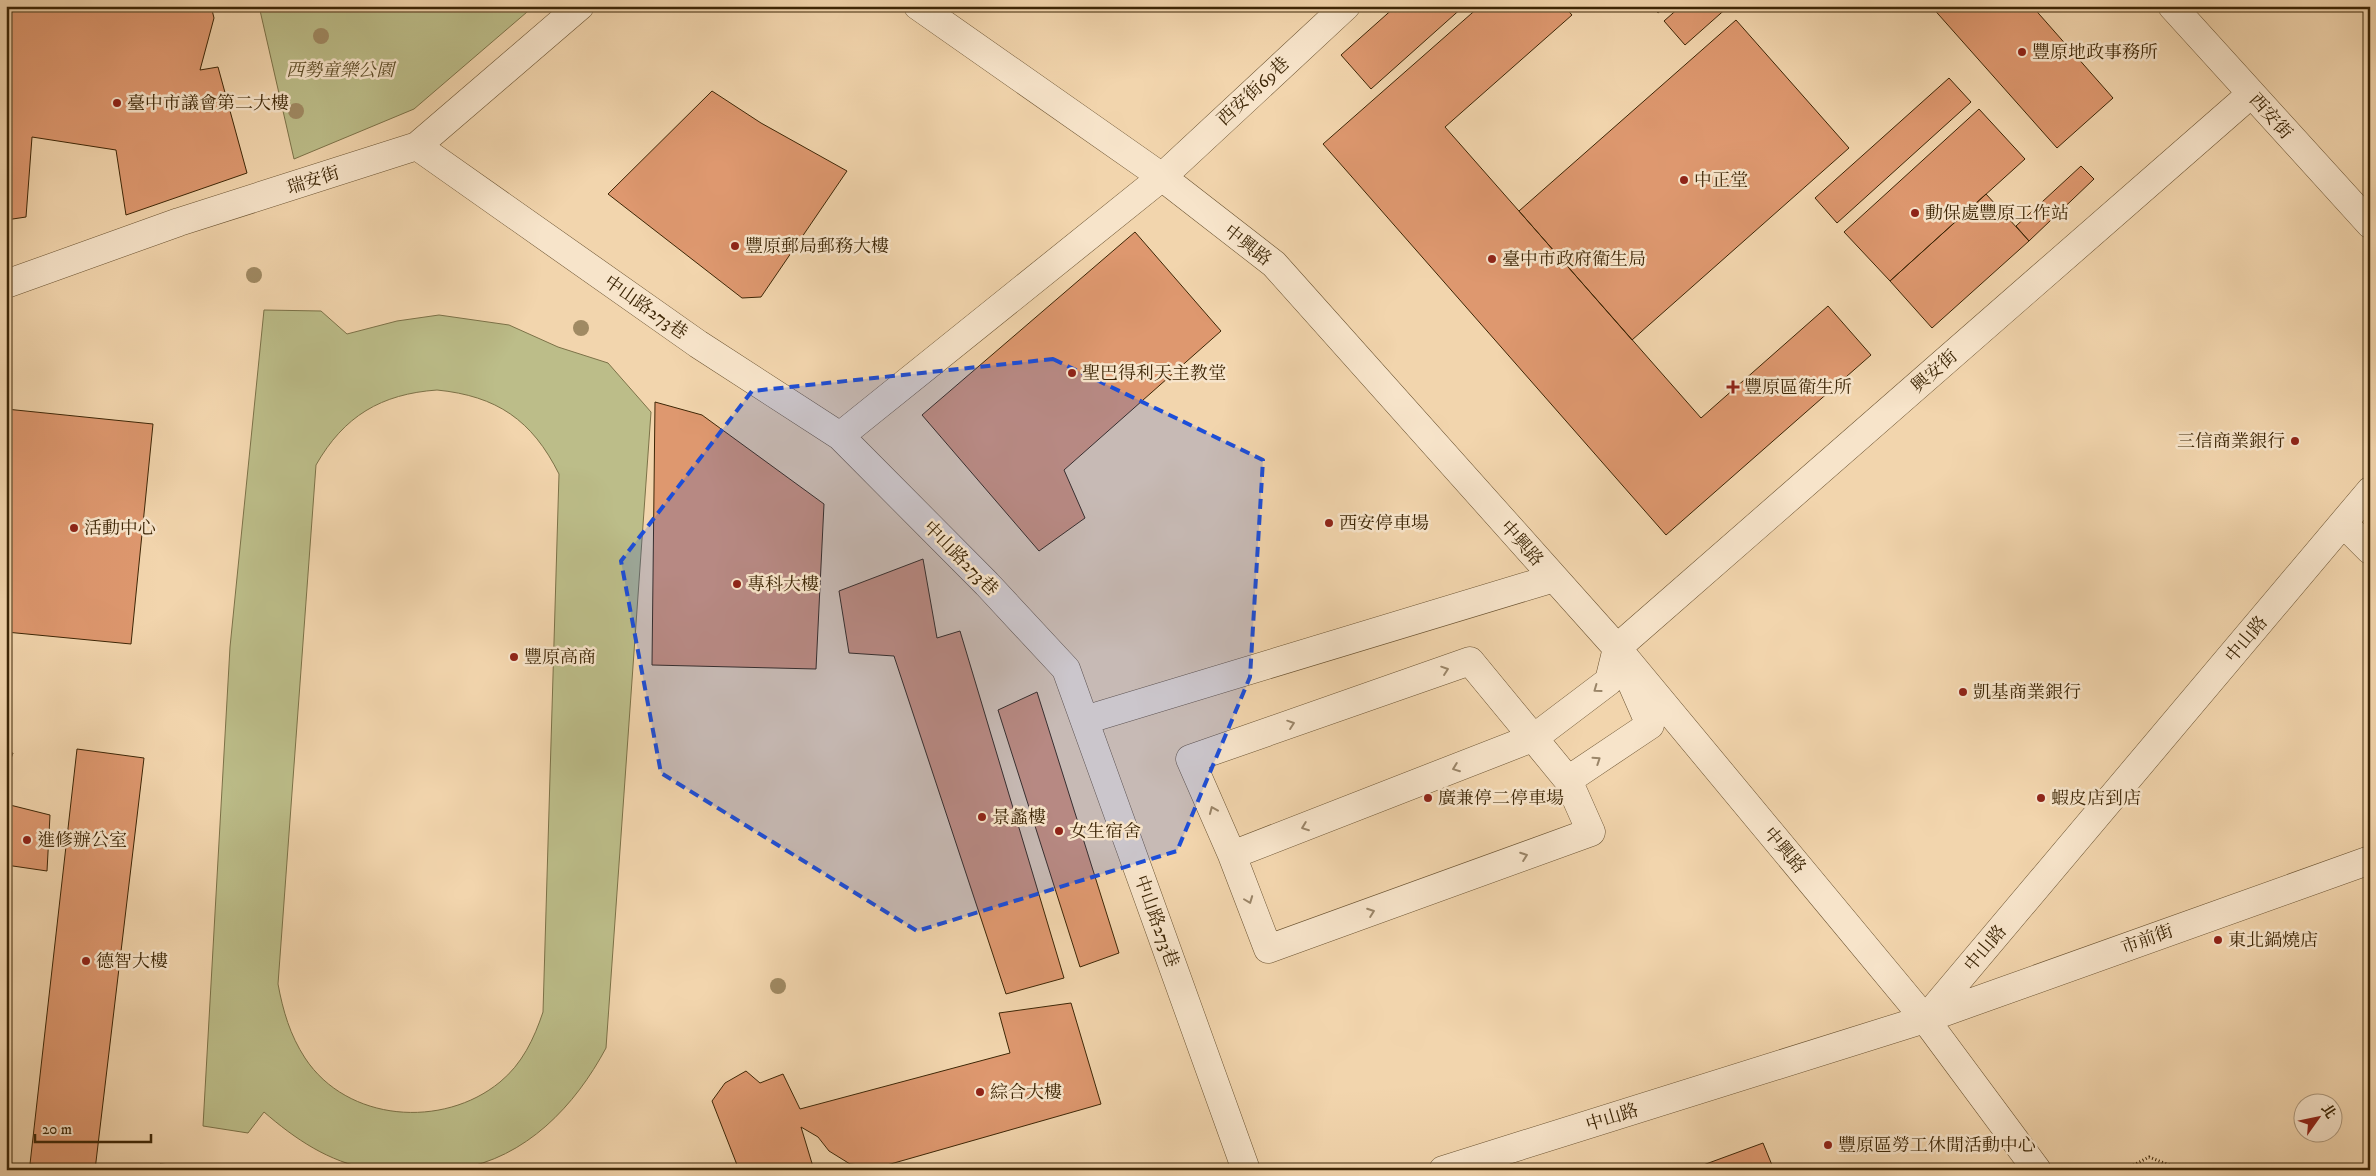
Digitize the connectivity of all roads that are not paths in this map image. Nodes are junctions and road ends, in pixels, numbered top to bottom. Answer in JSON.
{"nodes":[{"id":1,"x":580,"y":6,"type":"edge"},
{"id":2,"x":918,"y":6,"type":"edge"},
{"id":3,"x":2172,"y":6,"type":"edge"},
{"id":4,"x":1328,"y":12,"type":"edge"},
{"id":5,"x":2251,"y":94,"type":"junction"},
{"id":6,"x":417,"y":146,"type":"junction"},
{"id":7,"x":1162,"y":177,"type":"junction"},
{"id":8,"x":2370,"y":224,"type":"edge"},
{"id":9,"x":6,"y":284,"type":"edge"},
{"id":10,"x":840,"y":436,"type":"junction"},
{"id":11,"x":2370,"y":491,"type":"edge"},
{"id":12,"x":2344,"y":524,"type":"junction"},
{"id":13,"x":2370,"y":550,"type":"edge"},
{"id":14,"x":1554,"y":578,"type":"junction"},
{"id":15,"x":1617,"y":648,"type":"junction"},
{"id":16,"x":1085,"y":720,"type":"junction"},
{"id":17,"x":1535,"y":737,"type":"junction"},
{"id":18,"x":1568,"y":780,"type":"junction"},
{"id":19,"x":1232,"y":855,"type":"junction"},
{"id":20,"x":2370,"y":860,"type":"edge"},
{"id":21,"x":1925,"y":1019,"type":"junction"},
{"id":22,"x":1246,"y":1170,"type":"edge"},
{"id":23,"x":1443,"y":1170,"type":"edge"},
{"id":24,"x":2037,"y":1170,"type":"edge"}],
"edges":[{"from":1,"to":6,"type":"street","name":"瑞安街"},
{"from":2,"to":7,"type":"street","name":"中興路"},
{"from":3,"to":5,"type":"street","name":"西安街"},
{"from":4,"to":7,"type":"street","name":"西安街69巷"},
{"from":5,"to":8,"type":"street","name":"西安街"},
{"from":5,"to":15,"type":"street","name":"興安街"},
{"from":6,"to":9,"type":"street","name":"瑞安街"},
{"from":6,"to":10,"type":"street","name":"中山路273巷"},
{"from":7,"to":10,"type":"street","name":"西安街69巷"},
{"from":7,"to":14,"type":"street","name":"中興路"},
{"from":10,"to":16,"type":"street","name":"中山路273巷"},
{"from":11,"to":12,"type":"street","name":"中山路"},
{"from":12,"to":13,"type":"street"},
{"from":12,"to":21,"type":"street","name":"中山路"},
{"from":14,"to":15,"type":"street","name":"中興路"},
{"from":14,"to":16,"type":"street"},
{"from":15,"to":17,"type":"street","one_way":true},
{"from":18,"to":15,"type":"street","one_way":true},
{"from":15,"to":21,"type":"street","name":"中興路"},
{"from":16,"to":22,"type":"street","name":"中山路273巷"},
{"from":17,"to":18,"type":"street"},
{"from":17,"to":19,"type":"street","one_way":true},
{"from":19,"to":17,"type":"street","one_way":true},
{"from":19,"to":18,"type":"street","one_way":true},
{"from":20,"to":21,"type":"street","name":"市前街"},
{"from":21,"to":23,"type":"street","name":"中山路"},
{"from":21,"to":24,"type":"street","name":"中興路"}]}
